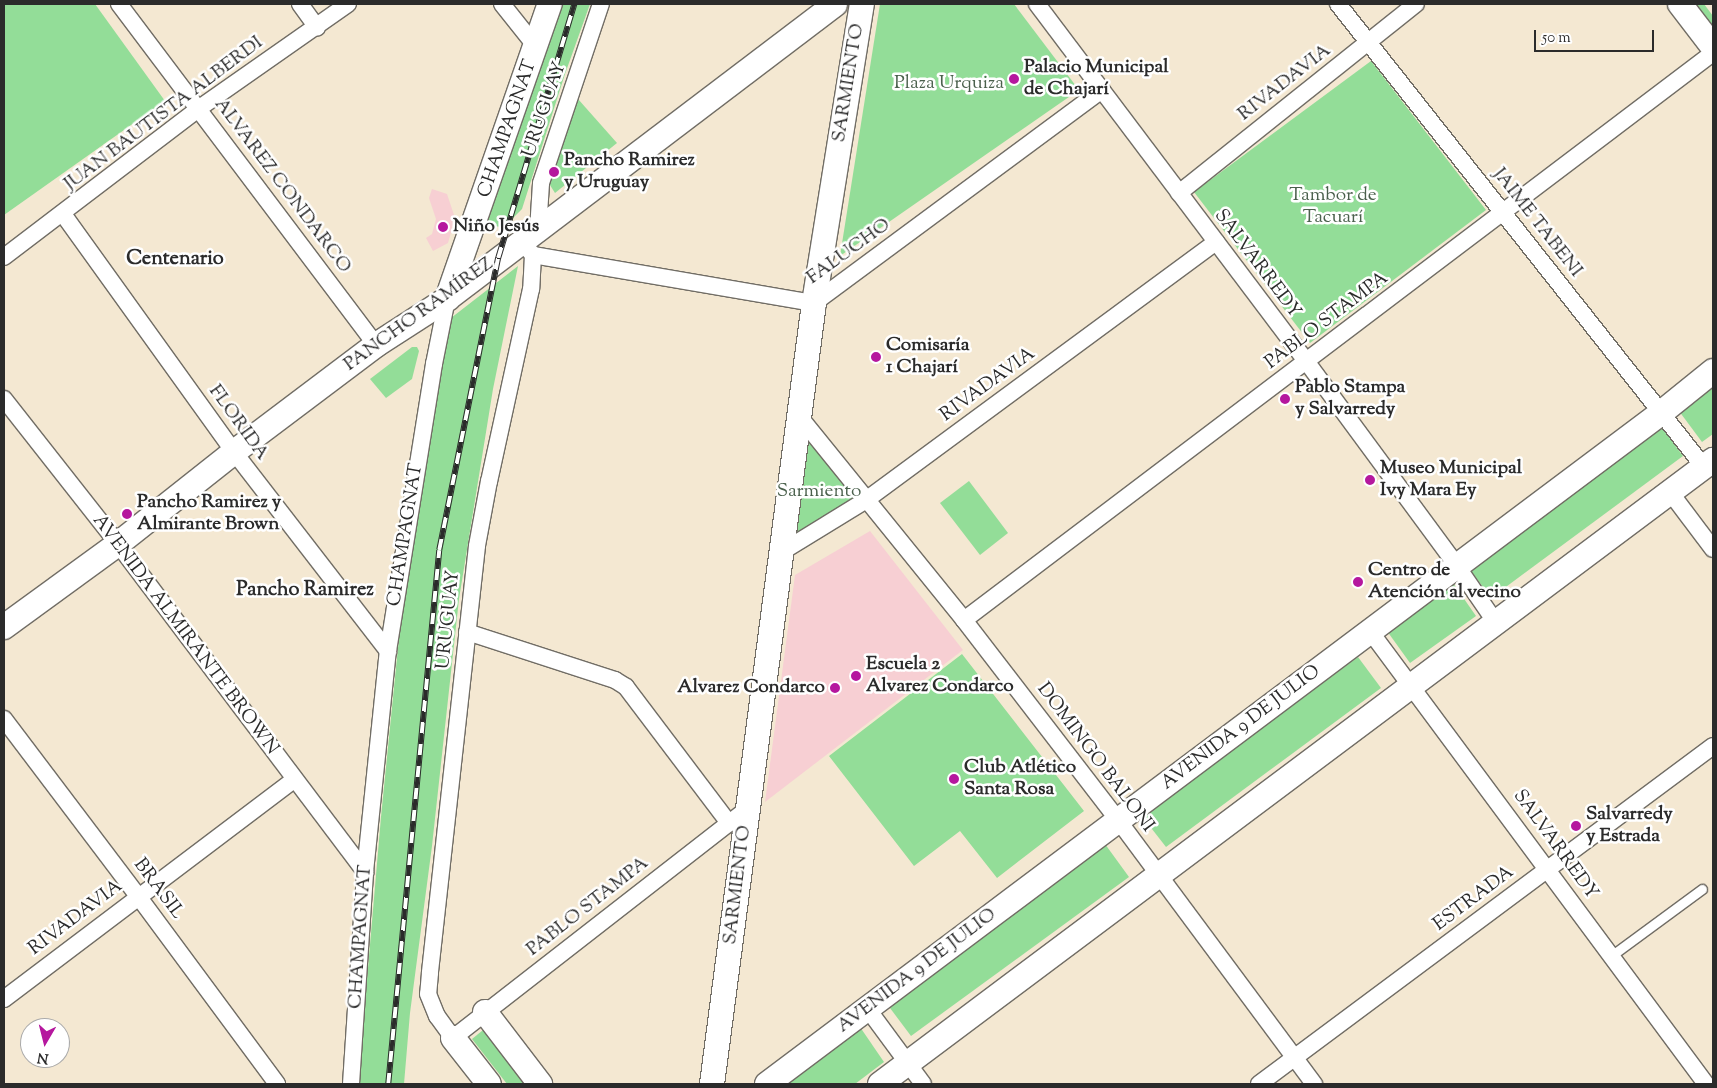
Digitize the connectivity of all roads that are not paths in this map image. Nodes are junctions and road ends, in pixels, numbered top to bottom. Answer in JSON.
{"nodes":[{"id":1,"x":119,"y":4,"type":"edge"},
{"id":2,"x":300,"y":4,"type":"edge"},
{"id":3,"x":348,"y":4,"type":"edge"},
{"id":4,"x":502,"y":4,"type":"edge"},
{"id":5,"x":550,"y":4,"type":"edge"},
{"id":6,"x":601,"y":4,"type":"edge"},
{"id":7,"x":836,"y":4,"type":"edge"},
{"id":8,"x":862,"y":4,"type":"edge"},
{"id":9,"x":1037,"y":4,"type":"edge"},
{"id":10,"x":1338,"y":4,"type":"edge"},
{"id":11,"x":1416,"y":4,"type":"edge"},
{"id":12,"x":1680,"y":4,"type":"edge"},
{"id":13,"x":317,"y":27,"type":"junction"},
{"id":14,"x":1369,"y":42,"type":"junction"},
{"id":15,"x":1713,"y":46,"type":"edge"},
{"id":16,"x":536,"y":48,"type":"junction"},
{"id":17,"x":1713,"y":53,"type":"edge"},
{"id":18,"x":1102,"y":90,"type":"junction"},
{"id":19,"x":198,"y":109,"type":"junction"},
{"id":20,"x":1179,"y":193,"type":"junction"},
{"id":21,"x":1503,"y":212,"type":"junction"},
{"id":22,"x":63,"y":214,"type":"junction"},
{"id":23,"x":1216,"y":242,"type":"junction"},
{"id":24,"x":531,"y":243,"type":"junction"},
{"id":25,"x":4,"y":257,"type":"edge"},
{"id":26,"x":447,"y":299,"type":"junction"},
{"id":27,"x":814,"y":303,"type":"junction"},
{"id":28,"x":376,"y":345,"type":"junction"},
{"id":29,"x":1306,"y":362,"type":"junction"},
{"id":30,"x":1713,"y":371,"type":"edge"},
{"id":31,"x":4,"y":399,"type":"edge"},
{"id":32,"x":1661,"y":413,"type":"junction"},
{"id":33,"x":799,"y":416,"type":"junction"},
{"id":34,"x":234,"y":452,"type":"junction"},
{"id":35,"x":1709,"y":463,"type":"edge"},
{"id":36,"x":1670,"y":492,"type":"junction"},
{"id":37,"x":866,"y":500,"type":"junction"},
{"id":38,"x":118,"y":544,"type":"junction"},
{"id":39,"x":1713,"y":549,"type":"edge"},
{"id":40,"x":780,"y":553,"type":"junction"},
{"id":41,"x":1457,"y":566,"type":"junction"},
{"id":42,"x":964,"y":620,"type":"junction"},
{"id":43,"x":1496,"y":623,"type":"junction"},
{"id":44,"x":4,"y":627,"type":"edge"},
{"id":45,"x":1370,"y":631,"type":"junction"},
{"id":46,"x":467,"y":632,"type":"junction"},
{"id":47,"x":388,"y":650,"type":"junction"},
{"id":48,"x":1412,"y":686,"type":"junction"},
{"id":49,"x":4,"y":719,"type":"edge"},
{"id":50,"x":1713,"y":746,"type":"edge"},
{"id":51,"x":294,"y":780,"type":"junction"},
{"id":52,"x":748,"y":808,"type":"junction"},
{"id":53,"x":1118,"y":820,"type":"junction"},
{"id":54,"x":729,"y":823,"type":"junction"},
{"id":55,"x":1548,"y":869,"type":"junction"},
{"id":56,"x":365,"y":872,"type":"junction"},
{"id":57,"x":1159,"y":876,"type":"junction"},
{"id":58,"x":1702,"y":889,"type":"dead end"},
{"id":59,"x":138,"y":896,"type":"junction"},
{"id":60,"x":1610,"y":956,"type":"junction"},
{"id":61,"x":4,"y":999,"type":"edge"},
{"id":62,"x":867,"y":1008,"type":"junction"},
{"id":63,"x":485,"y":1012,"type":"junction"},
{"id":64,"x":453,"y":1038,"type":"junction"},
{"id":65,"x":1294,"y":1058,"type":"junction"},
{"id":66,"x":908,"y":1064,"type":"junction"},
{"id":67,"x":277,"y":1084,"type":"edge"},
{"id":68,"x":351,"y":1084,"type":"edge"},
{"id":69,"x":489,"y":1084,"type":"edge"},
{"id":70,"x":540,"y":1084,"type":"edge"},
{"id":71,"x":712,"y":1084,"type":"edge"},
{"id":72,"x":767,"y":1084,"type":"edge"},
{"id":73,"x":880,"y":1084,"type":"edge"},
{"id":74,"x":923,"y":1084,"type":"edge"},
{"id":75,"x":1259,"y":1084,"type":"edge"},
{"id":76,"x":1314,"y":1084,"type":"edge"},
{"id":77,"x":1706,"y":1084,"type":"edge"}],
"edges":[{"from":1,"to":19,"type":"street","name":"ALVAREZ CONDARCO"},
{"from":2,"to":13,"type":"street"},
{"from":3,"to":13,"type":"street","name":"JUAN BAUTISTA ALBERDI"},
{"from":4,"to":16,"type":"street"},
{"from":5,"to":16,"type":"street","name":"CHAMPAGNAT"},
{"from":6,"to":24,"type":"street","name":"URUGUAY"},
{"from":7,"to":24,"type":"street","name":"PANCHO RAMÍREZ"},
{"from":8,"to":27,"type":"street","name":"SARMIENTO"},
{"from":9,"to":18,"type":"street","name":"SALVARREDY"},
{"from":10,"to":14,"type":"street","name":"JAIME TABENI"},
{"from":11,"to":14,"type":"street","name":"RIVADAVIA"},
{"from":12,"to":15,"type":"street"},
{"from":13,"to":19,"type":"street","name":"JUAN BAUTISTA ALBERDI"},
{"from":14,"to":20,"type":"street","name":"RIVADAVIA"},
{"from":14,"to":21,"type":"street","name":"JAIME TABENI"},
{"from":16,"to":26,"type":"street","name":"CHAMPAGNAT"},
{"from":17,"to":21,"type":"street","name":"PABLO STAMPA"},
{"from":18,"to":20,"type":"street","name":"SALVARREDY"},
{"from":18,"to":27,"type":"street","name":"FALUCHO"},
{"from":19,"to":22,"type":"street","name":"JUAN BAUTISTA ALBERDI"},
{"from":19,"to":28,"type":"street","name":"ALVAREZ CONDARCO"},
{"from":20,"to":23,"type":"street","name":"SALVARREDY"},
{"from":21,"to":29,"type":"street","name":"PABLO STAMPA"},
{"from":21,"to":32,"type":"street","name":"JAIME TABENI"},
{"from":22,"to":25,"type":"street","name":"JUAN BAUTISTA ALBERDI"},
{"from":22,"to":34,"type":"street","name":"FLORIDA"},
{"from":23,"to":29,"type":"street","name":"SALVARREDY"},
{"from":23,"to":37,"type":"street","name":"RIVADAVIA"},
{"from":24,"to":26,"type":"street","name":"PANCHO RAMÍREZ"},
{"from":24,"to":27,"type":"street","name":"FALUCHO"},
{"from":24,"to":46,"type":"street","name":"URUGUAY"},
{"from":26,"to":28,"type":"street","name":"PANCHO RAMÍREZ"},
{"from":26,"to":47,"type":"street","name":"CHAMPAGNAT"},
{"from":27,"to":33,"type":"street","name":"SARMIENTO"},
{"from":28,"to":34,"type":"street","name":"PANCHO RAMÍREZ"},
{"from":29,"to":41,"type":"street","name":"SALVARREDY"},
{"from":29,"to":42,"type":"street","name":"PABLO STAMPA"},
{"from":30,"to":32,"type":"street","name":"AVENIDA 9 DE JULIO"},
{"from":31,"to":38,"type":"street","name":"AVENIDA ALMIRANTE BROWN"},
{"from":32,"to":35,"type":"street","name":"JAIME TABENI"},
{"from":32,"to":41,"type":"street","name":"AVENIDA 9 DE JULIO"},
{"from":33,"to":37,"type":"street","name":"DOMINGO BALONI"},
{"from":33,"to":40,"type":"street","name":"SARMIENTO"},
{"from":34,"to":38,"type":"street","name":"PANCHO RAMÍREZ"},
{"from":34,"to":47,"type":"street","name":"FLORIDA"},
{"from":35,"to":36,"type":"street"},
{"from":36,"to":39,"type":"street"},
{"from":36,"to":43,"type":"street"},
{"from":37,"to":40,"type":"street","name":"RIVADAVIA"},
{"from":37,"to":42,"type":"street","name":"DOMINGO BALONI"},
{"from":38,"to":44,"type":"street","name":"PANCHO RAMÍREZ"},
{"from":38,"to":51,"type":"street","name":"AVENIDA ALMIRANTE BROWN"},
{"from":40,"to":52,"type":"street","name":"SARMIENTO"},
{"from":41,"to":43,"type":"street","name":"SALVARREDY"},
{"from":41,"to":45,"type":"street","name":"AVENIDA 9 DE JULIO"},
{"from":42,"to":53,"type":"street","name":"DOMINGO BALONI"},
{"from":43,"to":48,"type":"street"},
{"from":45,"to":48,"type":"street","name":"SALVARREDY"},
{"from":45,"to":53,"type":"street","name":"AVENIDA 9 DE JULIO"},
{"from":46,"to":54,"type":"street"},
{"from":46,"to":64,"type":"street","name":"URUGUAY"},
{"from":47,"to":56,"type":"street","name":"CHAMPAGNAT"},
{"from":48,"to":55,"type":"street","name":"SALVARREDY"},
{"from":48,"to":57,"type":"street"},
{"from":49,"to":59,"type":"street","name":"BRASIL"},
{"from":50,"to":55,"type":"street","name":"ESTRADA"},
{"from":51,"to":56,"type":"street","name":"AVENIDA ALMIRANTE BROWN"},
{"from":51,"to":59,"type":"street","name":"RIVADAVIA"},
{"from":52,"to":54,"type":"street","name":"PABLO STAMPA"},
{"from":52,"to":71,"type":"street","name":"SARMIENTO"},
{"from":53,"to":57,"type":"street","name":"DOMINGO BALONI"},
{"from":53,"to":62,"type":"street","name":"AVENIDA 9 DE JULIO"},
{"from":54,"to":63,"type":"street","name":"PABLO STAMPA"},
{"from":55,"to":60,"type":"street","name":"SALVARREDY"},
{"from":55,"to":65,"type":"street","name":"ESTRADA"},
{"from":56,"to":68,"type":"street","name":"CHAMPAGNAT"},
{"from":57,"to":65,"type":"street","name":"DOMINGO BALONI"},
{"from":57,"to":66,"type":"street"},
{"from":58,"to":60,"type":"lane"},
{"from":59,"to":61,"type":"street","name":"RIVADAVIA"},
{"from":59,"to":67,"type":"street","name":"BRASIL"},
{"from":60,"to":77,"type":"street","name":"SALVARREDY"},
{"from":62,"to":66,"type":"street"},
{"from":62,"to":72,"type":"street","name":"AVENIDA 9 DE JULIO"},
{"from":63,"to":64,"type":"street","name":"PABLO STAMPA"},
{"from":63,"to":70,"type":"street"},
{"from":64,"to":69,"type":"street"},
{"from":65,"to":75,"type":"street","name":"ESTRADA"},
{"from":65,"to":76,"type":"street","name":"DOMINGO BALONI"},
{"from":66,"to":73,"type":"street"},
{"from":66,"to":74,"type":"street"}]}
